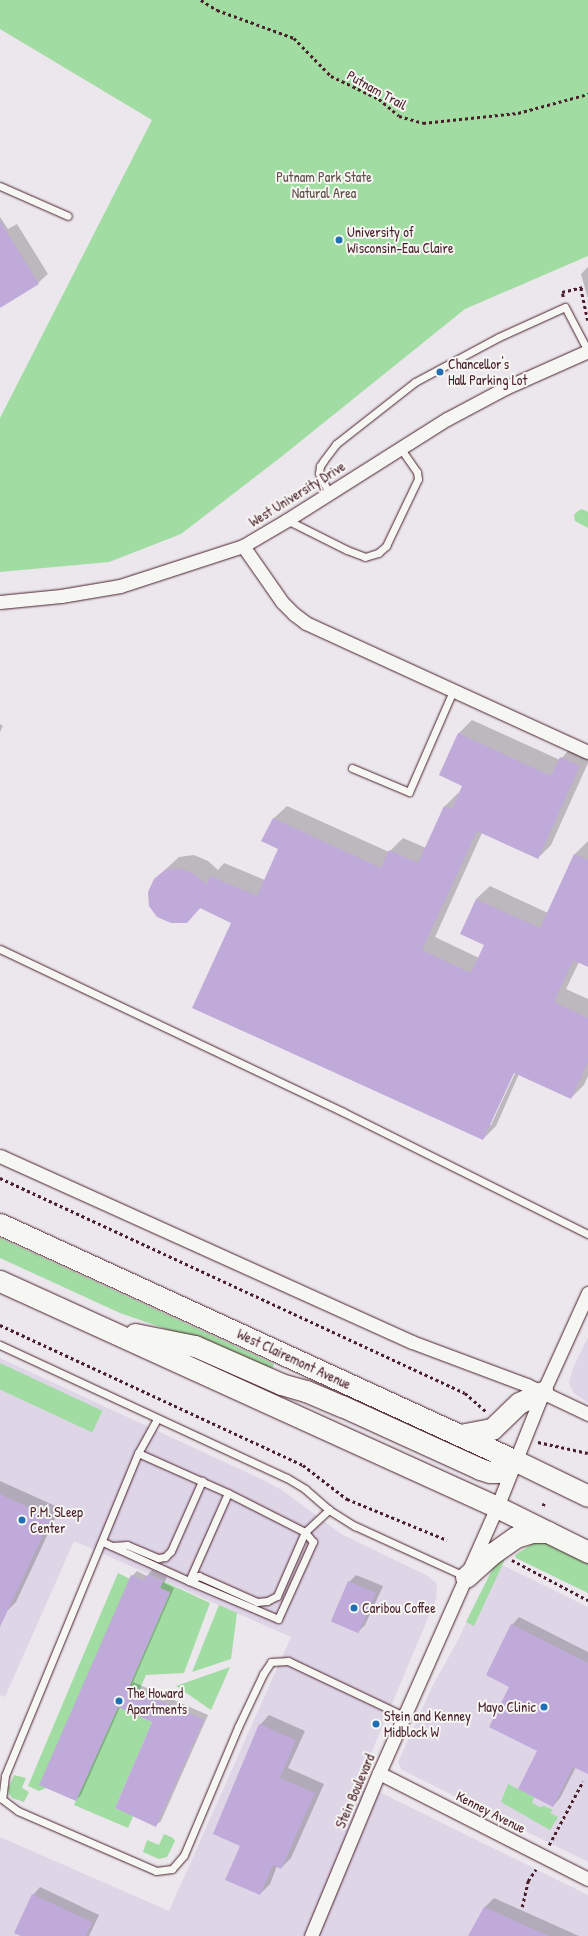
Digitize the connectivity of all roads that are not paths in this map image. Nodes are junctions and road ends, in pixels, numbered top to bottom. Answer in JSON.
{"nodes":[{"id":1,"x":0,"y":186,"type":"edge"},
{"id":2,"x":68,"y":216,"type":"dead end"},
{"id":3,"x":588,"y":351,"type":"edge"},
{"id":4,"x":401,"y":449,"type":"junction"},
{"id":5,"x":329,"y":493,"type":"junction"},
{"id":6,"x":287,"y":520,"type":"junction"},
{"id":7,"x":243,"y":546,"type":"junction"},
{"id":8,"x":0,"y":602,"type":"edge"},
{"id":9,"x":453,"y":691,"type":"junction"},
{"id":10,"x":588,"y":752,"type":"edge"},
{"id":11,"x":352,"y":768,"type":"dead end"},
{"id":12,"x":0,"y":949,"type":"edge"},
{"id":13,"x":0,"y":1156,"type":"edge"},
{"id":14,"x":0,"y":1224,"type":"edge"},
{"id":15,"x":588,"y":1234,"type":"edge"},
{"id":16,"x":0,"y":1281,"type":"edge"},
{"id":17,"x":588,"y":1293,"type":"edge"},
{"id":18,"x":107,"y":1330,"type":"junction"},
{"id":19,"x":0,"y":1345,"type":"edge"},
{"id":20,"x":543,"y":1392,"type":"junction"},
{"id":21,"x":588,"y":1414,"type":"edge"},
{"id":22,"x":157,"y":1419,"type":"junction"},
{"id":23,"x":460,"y":1435,"type":"junction"},
{"id":24,"x":138,"y":1453,"type":"junction"},
{"id":25,"x":516,"y":1461,"type":"junction"},
{"id":26,"x":202,"y":1481,"type":"junction"},
{"id":27,"x":228,"y":1493,"type":"junction"},
{"id":28,"x":588,"y":1496,"type":"edge"},
{"id":29,"x":497,"y":1507,"type":"junction"},
{"id":30,"x":329,"y":1510,"type":"junction"},
{"id":31,"x":305,"y":1532,"type":"junction"},
{"id":32,"x":549,"y":1532,"type":"junction"},
{"id":33,"x":103,"y":1542,"type":"junction"},
{"id":34,"x":112,"y":1546,"type":"junction"},
{"id":35,"x":588,"y":1552,"type":"edge"},
{"id":36,"x":466,"y":1577,"type":"junction"},
{"id":37,"x":189,"y":1581,"type":"junction"},
{"id":38,"x":404,"y":1716,"type":"junction"},
{"id":39,"x":379,"y":1774,"type":"junction"},
{"id":40,"x":588,"y":1879,"type":"edge"},
{"id":41,"x":311,"y":1936,"type":"edge"}],
"edges":[{"from":1,"to":2,"type":"lane"},
{"from":3,"to":4,"type":"street","name":"West University Drive"},
{"from":3,"to":5,"type":"lane"},
{"from":4,"to":5,"type":"street","name":"West University Drive"},
{"from":4,"to":6,"type":"lane"},
{"from":5,"to":6,"type":"street","name":"West University Drive"},
{"from":6,"to":7,"type":"street","name":"West University Drive"},
{"from":7,"to":8,"type":"street","name":"West University Drive"},
{"from":7,"to":9,"type":"street"},
{"from":9,"to":10,"type":"street"},
{"from":9,"to":11,"type":"lane"},
{"from":12,"to":15,"type":"lane"},
{"from":13,"to":20,"type":"street"},
{"from":14,"to":23,"type":"main road","name":"West Clairemont Avenue"},
{"from":16,"to":18,"type":"main road"},
{"from":17,"to":20,"type":"street","name":"Stein Boulevard"},
{"from":18,"to":25,"type":"main road"},
{"from":18,"to":29,"type":"main road"},
{"from":19,"to":22,"type":"lane"},
{"from":20,"to":21,"type":"street"},
{"from":20,"to":23,"type":"main road"},
{"from":20,"to":25,"type":"street","name":"Stein Boulevard"},
{"from":22,"to":24,"type":"lane"},
{"from":22,"to":30,"type":"lane"},
{"from":23,"to":25,"type":"main road","name":"West Clairemont Avenue"},
{"from":24,"to":26,"type":"lane"},
{"from":24,"to":33,"type":"lane"},
{"from":25,"to":28,"type":"main road","name":"West Clairemont Avenue"},
{"from":25,"to":29,"type":"street","name":"Stein Boulevard"},
{"from":26,"to":27,"type":"lane"},
{"from":26,"to":34,"type":"lane"},
{"from":27,"to":31,"type":"lane"},
{"from":27,"to":37,"type":"lane"},
{"from":29,"to":32,"type":"main road"},
{"from":29,"to":36,"type":"street","name":"Stein Boulevard"},
{"from":30,"to":31,"type":"lane"},
{"from":30,"to":36,"type":"lane"},
{"from":31,"to":37,"type":"lane"},
{"from":31,"to":37,"type":"lane"},
{"from":32,"to":35,"type":"main road"},
{"from":32,"to":36,"type":"main road"},
{"from":33,"to":34,"type":"lane"},
{"from":33,"to":38,"type":"lane"},
{"from":34,"to":37,"type":"lane"},
{"from":36,"to":38,"type":"street","name":"Stein Boulevard"},
{"from":38,"to":39,"type":"street","name":"Stein Boulevard"},
{"from":39,"to":40,"type":"street","name":"Kenney Avenue"},
{"from":39,"to":41,"type":"street","name":"Stein Boulevard"}]}
